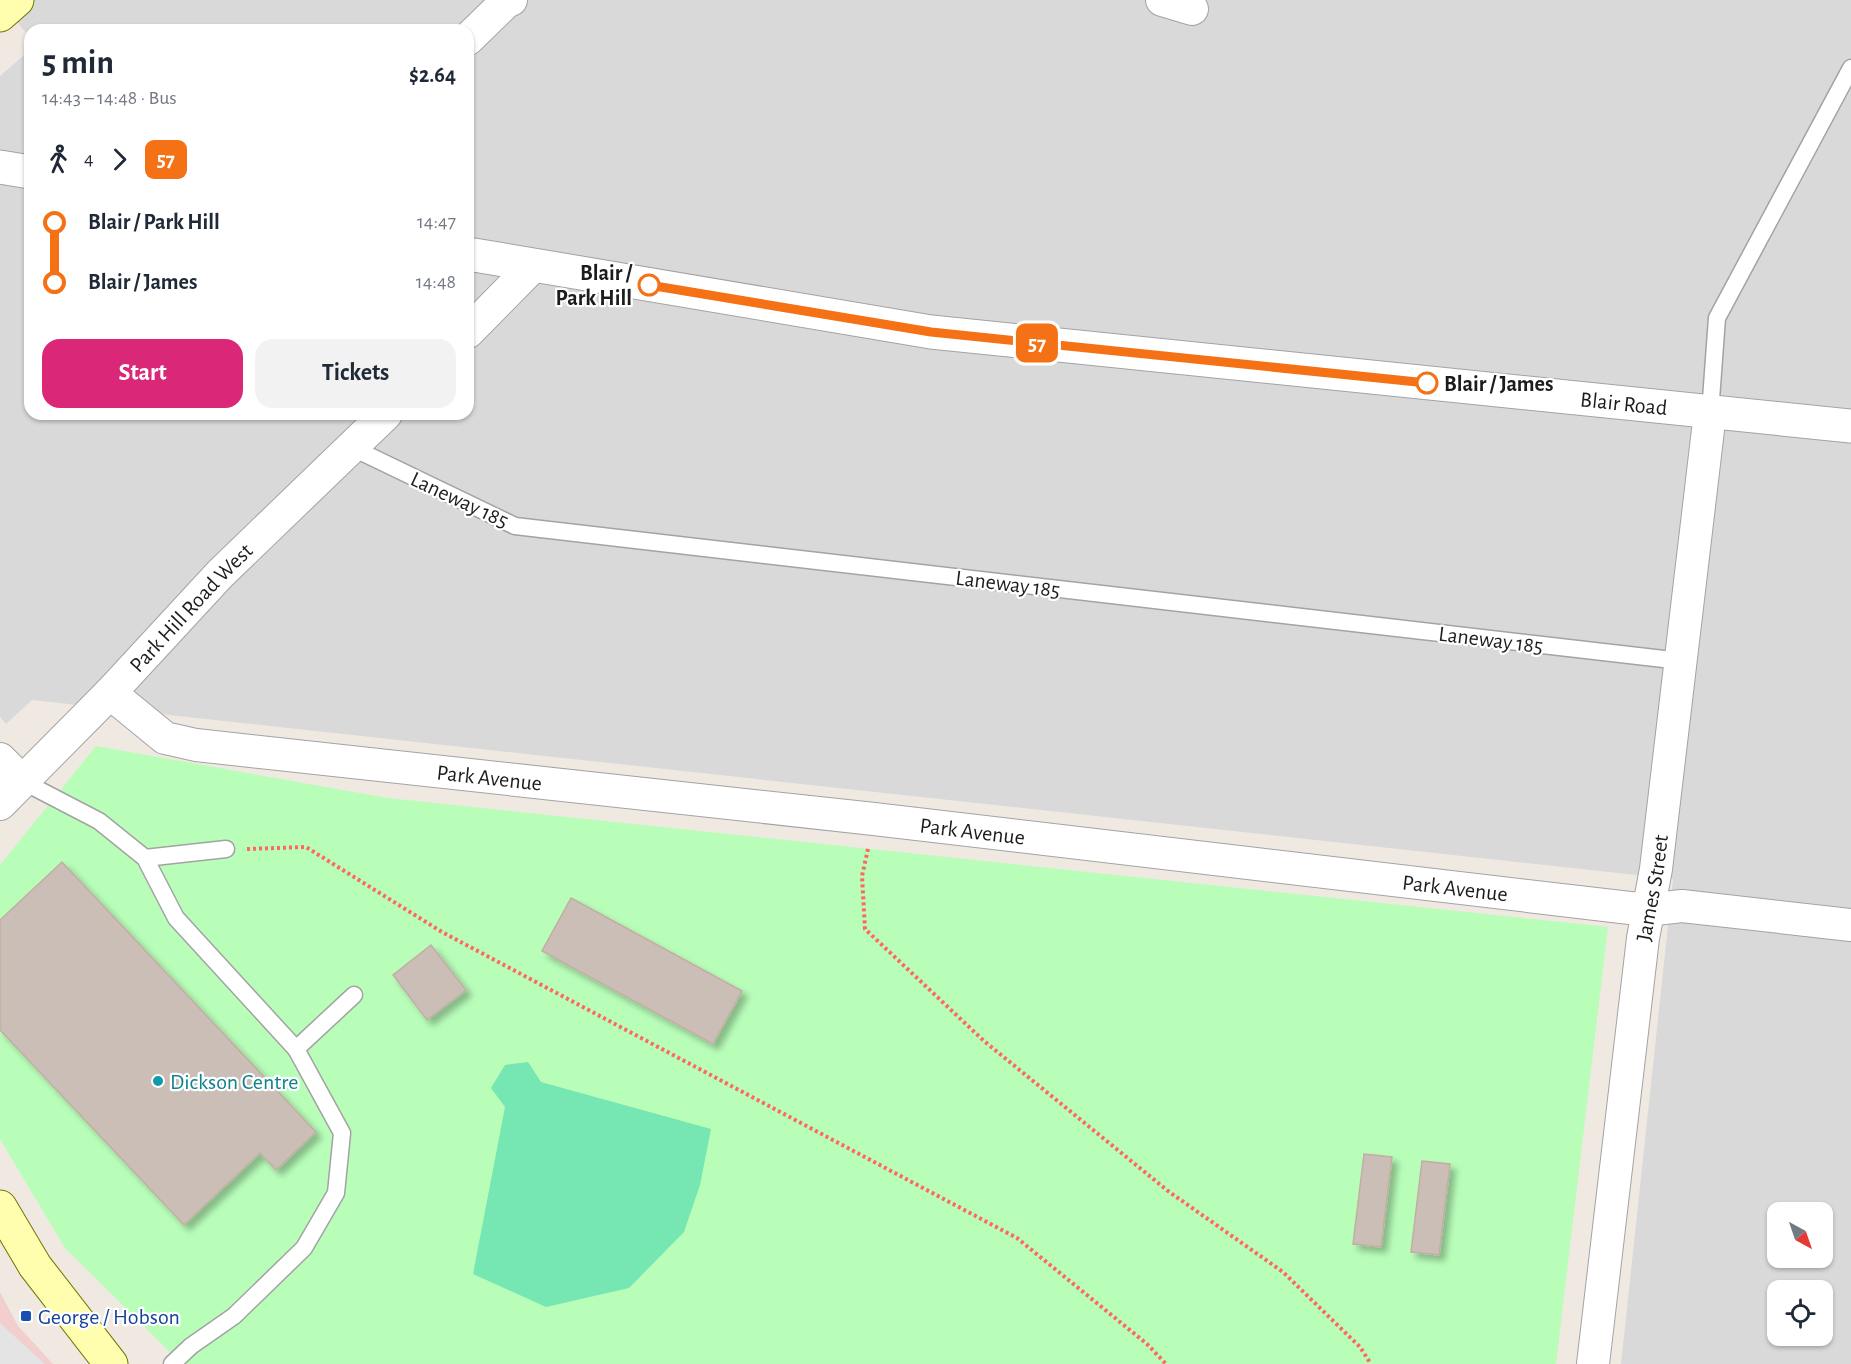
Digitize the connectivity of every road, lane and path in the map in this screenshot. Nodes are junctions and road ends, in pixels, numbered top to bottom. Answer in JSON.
{"nodes":[{"id":1,"x":17,"y":0,"type":"edge"},
{"id":2,"x":511,"y":0,"type":"edge"},
{"id":3,"x":1161,"y":0,"type":"edge"},
{"id":4,"x":1192,"y":9,"type":"dead end"},
{"id":5,"x":0,"y":15,"type":"edge"},
{"id":6,"x":474,"y":33,"type":"edge"},
{"id":7,"x":1851,"y":68,"type":"edge"},
{"id":8,"x":0,"y":166,"type":"edge"},
{"id":9,"x":24,"y":171,"type":"edge"},
{"id":10,"x":474,"y":255,"type":"edge"},
{"id":11,"x":534,"y":265,"type":"junction"},
{"id":12,"x":474,"y":326,"type":"edge"},
{"id":13,"x":1710,"y":413,"type":"junction"},
{"id":14,"x":380,"y":420,"type":"edge"},
{"id":15,"x":1851,"y":426,"type":"edge"},
{"id":16,"x":353,"y":448,"type":"junction"},
{"id":17,"x":1681,"y":661,"type":"junction"},
{"id":18,"x":110,"y":693,"type":"junction"},
{"id":19,"x":0,"y":759,"type":"edge"},
{"id":20,"x":22,"y":781,"type":"junction"},
{"id":21,"x":0,"y":804,"type":"edge"},
{"id":22,"x":874,"y":819,"type":"junction"},
{"id":23,"x":226,"y":849,"type":"joint"},
{"id":24,"x":145,"y":858,"type":"junction"},
{"id":25,"x":1647,"y":910,"type":"junction"},
{"id":26,"x":1851,"y":925,"type":"edge"},
{"id":27,"x":354,"y":995,"type":"dead end"},
{"id":28,"x":296,"y":1049,"type":"junction"},
{"id":29,"x":1,"y":1210,"type":"edge"},
{"id":30,"x":111,"y":1364,"type":"edge"},
{"id":31,"x":172,"y":1364,"type":"edge"},
{"id":32,"x":1166,"y":1364,"type":"edge"},
{"id":33,"x":1371,"y":1364,"type":"edge"},
{"id":34,"x":1593,"y":1364,"type":"edge"}],
"edges":[{"from":1,"to":5,"type":"main road"},
{"from":2,"to":6,"type":"street"},
{"from":3,"to":4,"type":"street"},
{"from":7,"to":13,"type":"lane"},
{"from":8,"to":9,"type":"street"},
{"from":10,"to":11,"type":"street","name":"Blair Road"},
{"from":11,"to":12,"type":"street"},
{"from":11,"to":13,"type":"street","name":"Blair Road"},
{"from":13,"to":15,"type":"street","name":"Blair Road"},
{"from":13,"to":17,"type":"street","name":"James Street"},
{"from":14,"to":16,"type":"street","name":"Park Hill Road West"},
{"from":16,"to":17,"type":"lane","name":"Laneway 185"},
{"from":16,"to":18,"type":"street","name":"Park Hill Road West"},
{"from":17,"to":25,"type":"street","name":"James Street"},
{"from":18,"to":20,"type":"street","name":"Park Hill Road West"},
{"from":18,"to":22,"type":"street","name":"Park Avenue"},
{"from":19,"to":20,"type":"street"},
{"from":20,"to":21,"type":"street","name":"Park Hill Road West"},
{"from":20,"to":24,"type":"lane"},
{"from":22,"to":25,"type":"street","name":"Park Avenue"},
{"from":22,"to":33,"type":"path"},
{"from":23,"to":24,"type":"lane"},
{"from":23,"to":32,"type":"path"},
{"from":24,"to":28,"type":"lane"},
{"from":25,"to":26,"type":"street","name":"Park Avenue"},
{"from":25,"to":34,"type":"street","name":"James Street"},
{"from":27,"to":28,"type":"lane"},
{"from":28,"to":31,"type":"lane"},
{"from":29,"to":30,"type":"main road"}]}
